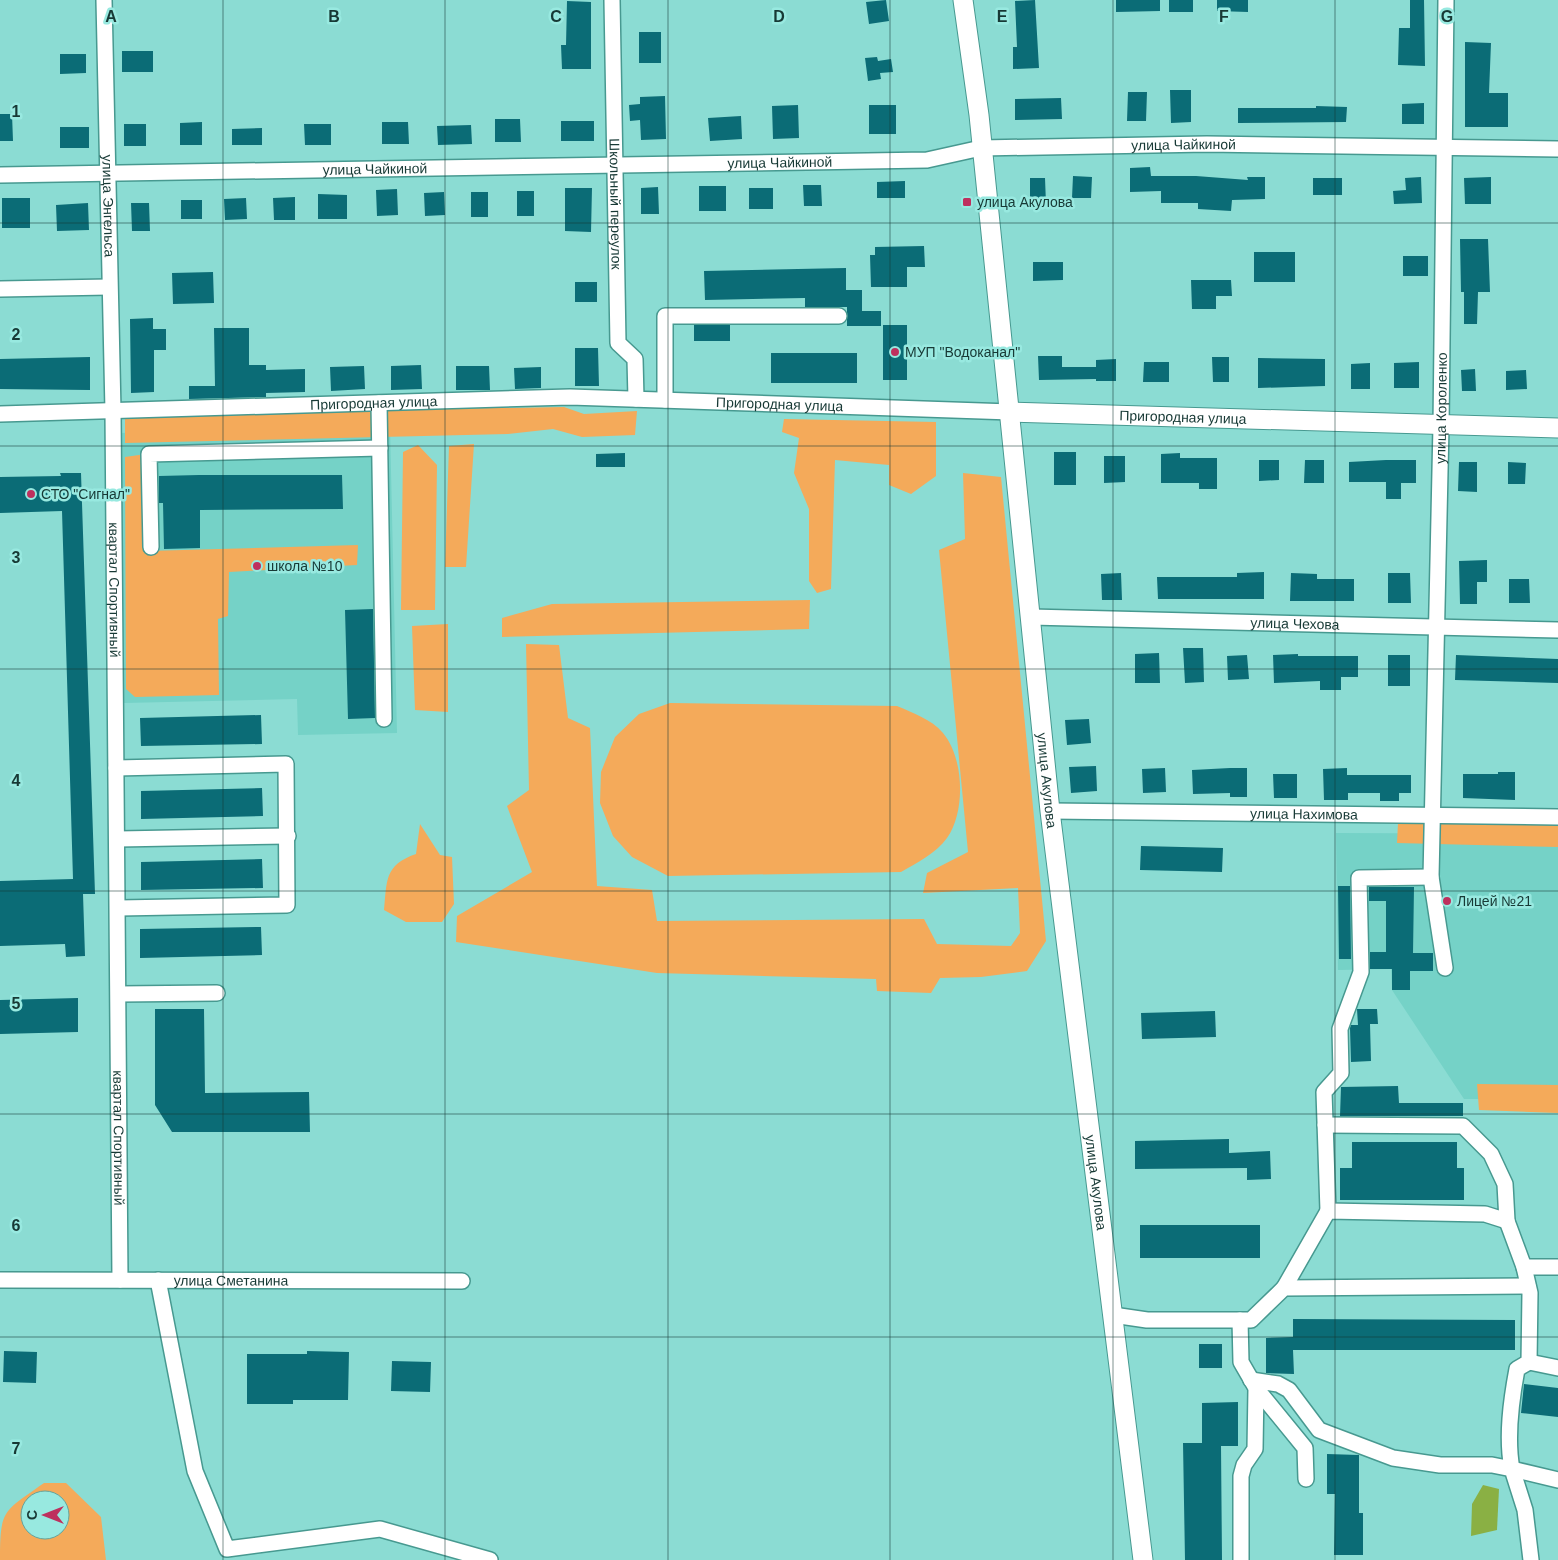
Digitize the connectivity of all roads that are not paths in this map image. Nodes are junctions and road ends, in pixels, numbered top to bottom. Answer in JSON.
{"nodes":[{"id":1,"x":104,"y":0,"type":"edge"},
{"id":2,"x":612,"y":0,"type":"edge"},
{"id":3,"x":963,"y":0,"type":"edge"},
{"id":4,"x":1446,"y":0,"type":"edge"},
{"id":5,"x":981,"y":148,"type":"junction"},
{"id":6,"x":1445,"y":148,"type":"junction"},
{"id":7,"x":1558,"y":148,"type":"edge"},
{"id":8,"x":615,"y":164,"type":"junction"},
{"id":9,"x":108,"y":173,"type":"junction"},
{"id":10,"x":0,"y":175,"type":"edge"},
{"id":11,"x":109,"y":287,"type":"junction"},
{"id":12,"x":0,"y":288,"type":"edge"},
{"id":13,"x":839,"y":316,"type":"dead end"},
{"id":14,"x":636,"y":400,"type":"junction"},
{"id":15,"x":665,"y":400,"type":"junction"},
{"id":16,"x":379,"y":403,"type":"junction"},
{"id":17,"x":113,"y":412,"type":"junction"},
{"id":18,"x":1011,"y":412,"type":"junction"},
{"id":19,"x":0,"y":414,"type":"edge"},
{"id":20,"x":1441,"y":426,"type":"junction"},
{"id":21,"x":1558,"y":428,"type":"edge"},
{"id":22,"x":380,"y":448,"type":"junction"},
{"id":23,"x":151,"y":547,"type":"dead end"},
{"id":24,"x":1031,"y":617,"type":"junction"},
{"id":25,"x":1435,"y":627,"type":"junction"},
{"id":26,"x":1558,"y":630,"type":"edge"},
{"id":27,"x":384,"y":719,"type":"dead end"},
{"id":28,"x":116,"y":768,"type":"junction"},
{"id":29,"x":1050,"y":811,"type":"junction"},
{"id":30,"x":1432,"y":816,"type":"junction"},
{"id":31,"x":1558,"y":817,"type":"edge"},
{"id":32,"x":288,"y":836,"type":"junction"},
{"id":33,"x":118,"y":839,"type":"junction"},
{"id":34,"x":1431,"y":877,"type":"junction"},
{"id":35,"x":118,"y":908,"type":"junction"},
{"id":36,"x":1445,"y":968,"type":"dead end"},
{"id":37,"x":217,"y":993,"type":"dead end"},
{"id":38,"x":119,"y":994,"type":"junction"},
{"id":39,"x":1325,"y":1125,"type":"junction"},
{"id":40,"x":1328,"y":1211,"type":"junction"},
{"id":41,"x":1507,"y":1220,"type":"junction"},
{"id":42,"x":1524,"y":1267,"type":"junction"},
{"id":43,"x":1558,"y":1267,"type":"edge"},
{"id":44,"x":0,"y":1280,"type":"edge"},
{"id":45,"x":120,"y":1280,"type":"junction"},
{"id":46,"x":158,"y":1280,"type":"junction"},
{"id":47,"x":462,"y":1281,"type":"dead end"},
{"id":48,"x":1528,"y":1286,"type":"junction"},
{"id":49,"x":1284,"y":1288,"type":"junction"},
{"id":50,"x":1113,"y":1315,"type":"junction"},
{"id":51,"x":1240,"y":1320,"type":"junction"},
{"id":52,"x":1529,"y":1362,"type":"junction"},
{"id":53,"x":1558,"y":1368,"type":"edge"},
{"id":54,"x":1254,"y":1384,"type":"junction"},
{"id":55,"x":1512,"y":1469,"type":"junction"},
{"id":56,"x":1306,"y":1479,"type":"dead end"},
{"id":57,"x":1558,"y":1480,"type":"edge"},
{"id":58,"x":490,"y":1560,"type":"edge"},
{"id":59,"x":1143,"y":1560,"type":"edge"},
{"id":60,"x":1241,"y":1560,"type":"edge"},
{"id":61,"x":1531,"y":1560,"type":"edge"}],
"edges":[{"from":1,"to":9,"type":"street","name":"улица Энгельса"},
{"from":2,"to":8,"type":"street","name":"Школьный переулок"},
{"from":3,"to":5,"type":"main road","name":"улица Акулова"},
{"from":4,"to":6,"type":"street","name":"улица Короленко"},
{"from":5,"to":6,"type":"street","name":"улица Чайкиной"},
{"from":5,"to":8,"type":"street","name":"улица Чайкиной"},
{"from":5,"to":18,"type":"main road","name":"улица Акулова"},
{"from":6,"to":7,"type":"street","name":"улица Чайкиной"},
{"from":6,"to":20,"type":"street","name":"улица Короленко"},
{"from":8,"to":9,"type":"street","name":"улица Чайкиной"},
{"from":8,"to":14,"type":"street","name":"Школьный переулок"},
{"from":9,"to":10,"type":"street","name":"улица Чайкиной"},
{"from":9,"to":11,"type":"street","name":"улица Энгельса"},
{"from":11,"to":12,"type":"street"},
{"from":11,"to":17,"type":"street","name":"улица Энгельса"},
{"from":13,"to":15,"type":"street"},
{"from":14,"to":15,"type":"street","name":"Пригородная улица"},
{"from":14,"to":16,"type":"street","name":"Пригородная улица"},
{"from":15,"to":18,"type":"street","name":"Пригородная улица"},
{"from":16,"to":17,"type":"street","name":"Пригородная улица"},
{"from":16,"to":22,"type":"street"},
{"from":17,"to":19,"type":"street","name":"Пригородная улица"},
{"from":17,"to":28,"type":"street","name":"квартал Спортивный"},
{"from":18,"to":20,"type":"main road","name":"Пригородная улица"},
{"from":18,"to":24,"type":"main road","name":"улица Акулова"},
{"from":20,"to":21,"type":"main road","name":"Пригородная улица"},
{"from":20,"to":25,"type":"street","name":"улица Короленко"},
{"from":22,"to":23,"type":"street"},
{"from":22,"to":27,"type":"street"},
{"from":24,"to":25,"type":"street","name":"улица Чехова"},
{"from":24,"to":29,"type":"main road","name":"улица Акулова"},
{"from":25,"to":26,"type":"street","name":"улица Чехова"},
{"from":25,"to":30,"type":"street","name":"улица Короленко"},
{"from":28,"to":32,"type":"street"},
{"from":28,"to":33,"type":"street","name":"квартал Спортивный"},
{"from":29,"to":30,"type":"street","name":"улица Нахимова"},
{"from":29,"to":50,"type":"main road","name":"улица Акулова"},
{"from":30,"to":31,"type":"street","name":"улица Нахимова"},
{"from":30,"to":34,"type":"street","name":"улица Короленко"},
{"from":32,"to":33,"type":"street"},
{"from":32,"to":35,"type":"street"},
{"from":33,"to":35,"type":"street","name":"квартал Спортивный"},
{"from":34,"to":36,"type":"street","name":"улица Короленко"},
{"from":34,"to":39,"type":"street"},
{"from":35,"to":38,"type":"street","name":"квартал Спортивный"},
{"from":37,"to":38,"type":"street"},
{"from":38,"to":45,"type":"street","name":"квартал Спортивный"},
{"from":39,"to":40,"type":"street"},
{"from":39,"to":41,"type":"street"},
{"from":40,"to":41,"type":"street"},
{"from":40,"to":49,"type":"street"},
{"from":41,"to":42,"type":"street"},
{"from":42,"to":43,"type":"street"},
{"from":42,"to":48,"type":"street"},
{"from":44,"to":45,"type":"street","name":"улица Сметанина"},
{"from":45,"to":46,"type":"street","name":"улица Сметанина"},
{"from":46,"to":47,"type":"street","name":"улица Сметанина"},
{"from":46,"to":58,"type":"street"},
{"from":48,"to":49,"type":"street"},
{"from":48,"to":52,"type":"street"},
{"from":49,"to":51,"type":"street"},
{"from":50,"to":51,"type":"street"},
{"from":50,"to":59,"type":"main road","name":"улица Акулова"},
{"from":51,"to":54,"type":"street"},
{"from":52,"to":53,"type":"street"},
{"from":52,"to":55,"type":"street"},
{"from":54,"to":55,"type":"street"},
{"from":54,"to":56,"type":"street"},
{"from":54,"to":60,"type":"street"},
{"from":55,"to":57,"type":"street"},
{"from":55,"to":61,"type":"street"}]}
